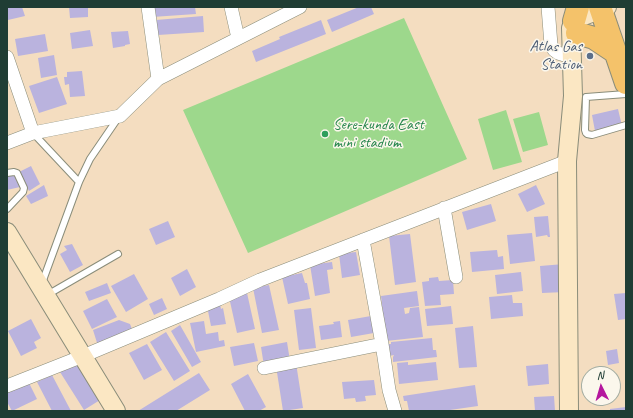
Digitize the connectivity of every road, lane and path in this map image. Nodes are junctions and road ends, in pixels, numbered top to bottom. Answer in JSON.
{"nodes":[{"id":1,"x":148,"y":7,"type":"edge"},
{"id":2,"x":231,"y":7,"type":"edge"},
{"id":3,"x":300,"y":7,"type":"edge"},
{"id":4,"x":548,"y":7,"type":"edge"},
{"id":5,"x":608,"y":12,"type":"edge"},
{"id":6,"x":575,"y":24,"type":"edge"},
{"id":7,"x":238,"y":38,"type":"junction"},
{"id":8,"x":621,"y":48,"type":"edge"},
{"id":9,"x":7,"y":57,"type":"edge"},
{"id":10,"x":571,"y":57,"type":"junction"},
{"id":11,"x":158,"y":79,"type":"junction"},
{"id":12,"x":626,"y":83,"type":"edge"},
{"id":13,"x":626,"y":94,"type":"edge"},
{"id":14,"x":579,"y":97,"type":"junction"},
{"id":15,"x":120,"y":116,"type":"junction"},
{"id":16,"x":626,"y":125,"type":"edge"},
{"id":17,"x":33,"y":133,"type":"junction"},
{"id":18,"x":7,"y":143,"type":"edge"},
{"id":19,"x":567,"y":161,"type":"junction"},
{"id":20,"x":7,"y":173,"type":"edge"},
{"id":21,"x":80,"y":182,"type":"junction"},
{"id":22,"x":444,"y":208,"type":"junction"},
{"id":23,"x":7,"y":209,"type":"edge"},
{"id":24,"x":7,"y":232,"type":"edge"},
{"id":25,"x":363,"y":240,"type":"junction"},
{"id":26,"x":118,"y":254,"type":"dead end"},
{"id":27,"x":456,"y":277,"type":"dead end"},
{"id":28,"x":43,"y":291,"type":"junction"},
{"id":29,"x":382,"y":344,"type":"junction"},
{"id":30,"x":83,"y":356,"type":"junction"},
{"id":31,"x":264,"y":368,"type":"dead end"},
{"id":32,"x":7,"y":386,"type":"edge"},
{"id":33,"x":116,"y":411,"type":"edge"},
{"id":34,"x":395,"y":411,"type":"edge"},
{"id":35,"x":569,"y":411,"type":"edge"}],
"edges":[{"from":1,"to":11,"type":"street"},
{"from":2,"to":7,"type":"street"},
{"from":3,"to":7,"type":"street"},
{"from":4,"to":10,"type":"street"},
{"from":5,"to":6,"type":"street"},
{"from":5,"to":8,"type":"highway"},
{"from":6,"to":8,"type":"highway"},
{"from":6,"to":10,"type":"street"},
{"from":7,"to":11,"type":"street"},
{"from":8,"to":12,"type":"highway"},
{"from":9,"to":17,"type":"street"},
{"from":10,"to":14,"type":"street"},
{"from":11,"to":15,"type":"street"},
{"from":13,"to":14,"type":"lane"},
{"from":14,"to":16,"type":"lane"},
{"from":14,"to":19,"type":"street"},
{"from":15,"to":17,"type":"street"},
{"from":15,"to":21,"type":"lane"},
{"from":17,"to":18,"type":"street"},
{"from":17,"to":21,"type":"lane"},
{"from":19,"to":22,"type":"street"},
{"from":19,"to":35,"type":"street"},
{"from":20,"to":23,"type":"lane"},
{"from":21,"to":28,"type":"lane"},
{"from":22,"to":25,"type":"street"},
{"from":22,"to":27,"type":"street"},
{"from":24,"to":28,"type":"street"},
{"from":25,"to":29,"type":"street"},
{"from":25,"to":30,"type":"street"},
{"from":26,"to":28,"type":"lane"},
{"from":28,"to":30,"type":"street"},
{"from":29,"to":31,"type":"street"},
{"from":29,"to":34,"type":"street"},
{"from":30,"to":32,"type":"street"},
{"from":30,"to":33,"type":"street"}]}
